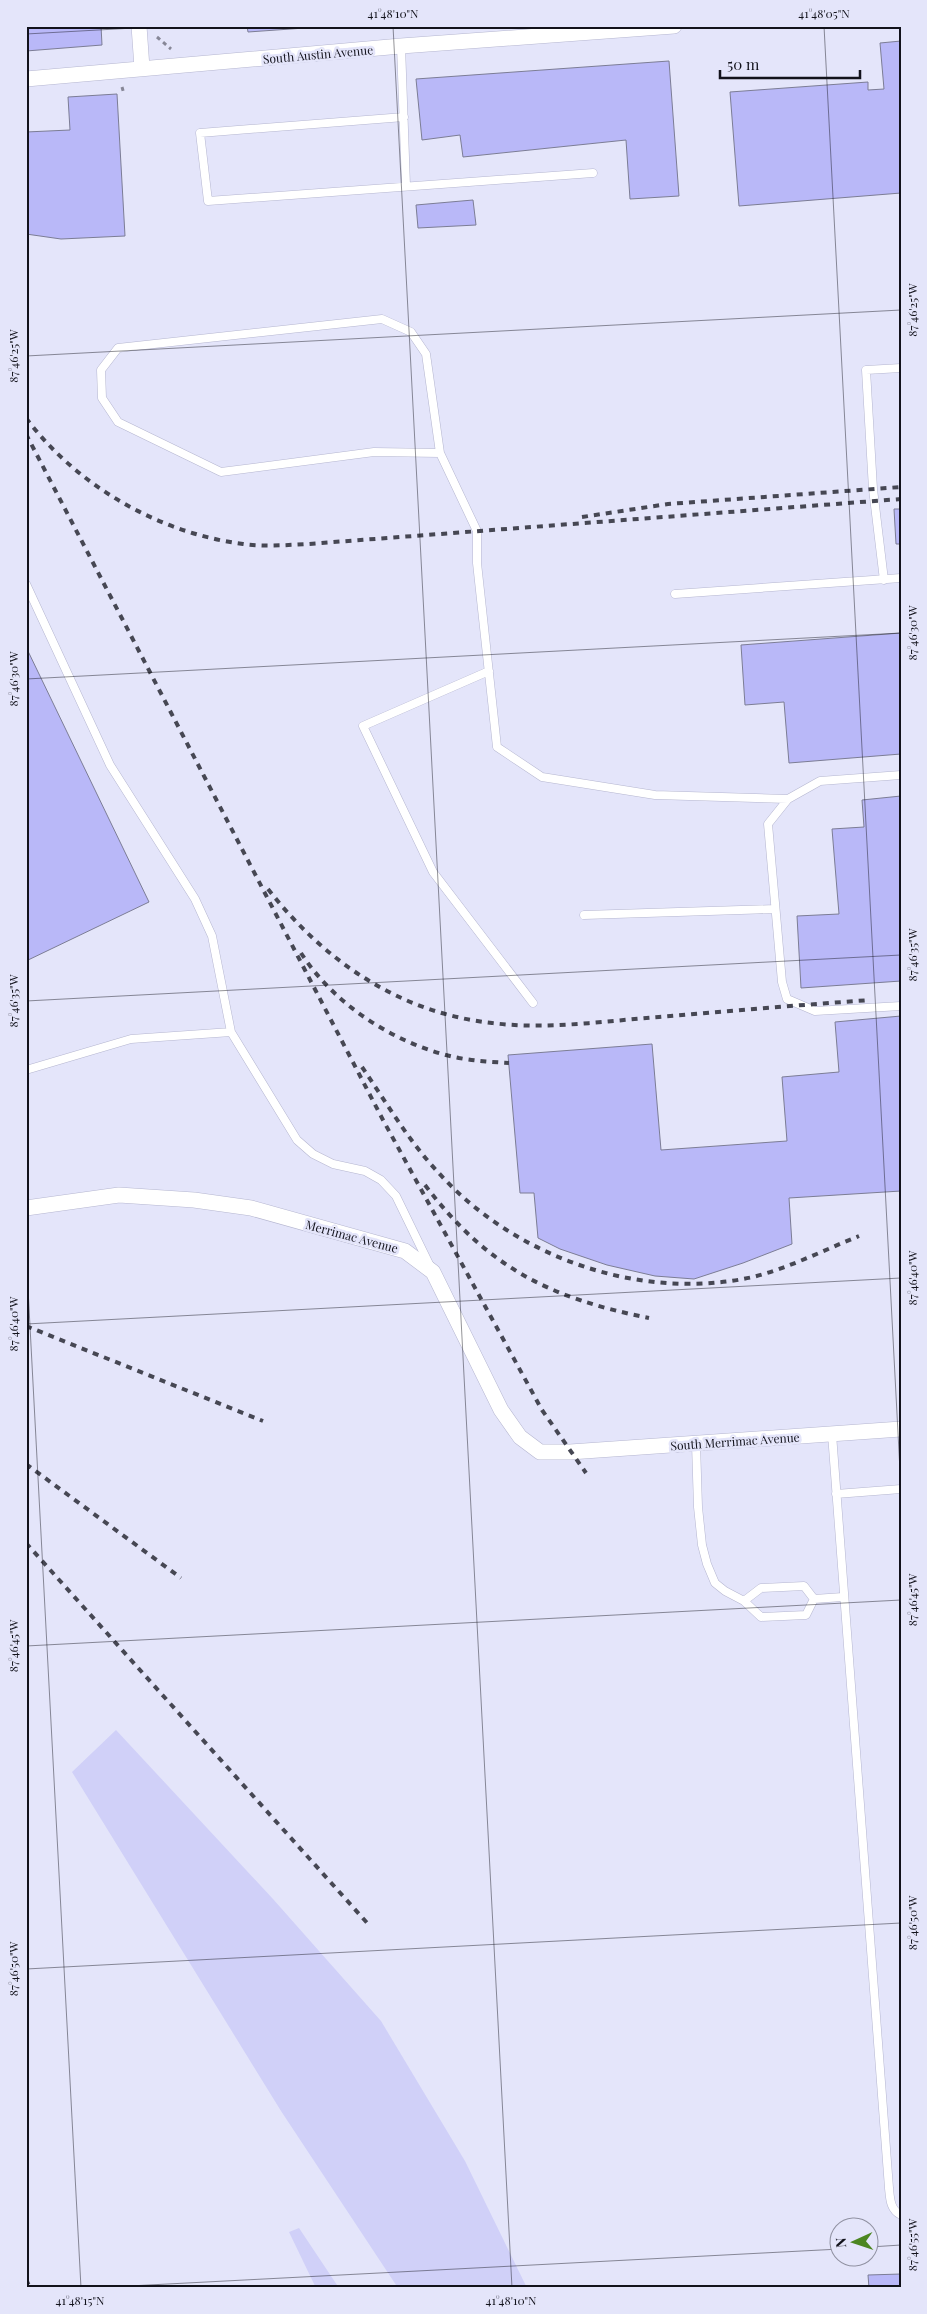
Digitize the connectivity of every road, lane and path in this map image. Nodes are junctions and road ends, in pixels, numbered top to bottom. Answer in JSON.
{"nodes":[{"id":1,"x":139,"y":26,"type":"edge"},
{"id":2,"x":674,"y":26,"type":"edge"},
{"id":3,"x":641,"y":27,"type":"edge"},
{"id":4,"x":402,"y":46,"type":"junction"},
{"id":5,"x":142,"y":68,"type":"junction"},
{"id":6,"x":26,"y":79,"type":"edge"},
{"id":7,"x":122,"y":87,"type":"dead end"},
{"id":8,"x":124,"y":94,"type":"dead end"},
{"id":9,"x":404,"y":117,"type":"junction"},
{"id":10,"x":593,"y":173,"type":"dead end"},
{"id":11,"x":406,"y":186,"type":"junction"},
{"id":12,"x":901,"y":368,"type":"edge"},
{"id":13,"x":440,"y":453,"type":"junction"},
{"id":14,"x":901,"y":578,"type":"edge"},
{"id":15,"x":884,"y":580,"type":"junction"},
{"id":16,"x":26,"y":584,"type":"edge"},
{"id":17,"x":675,"y":594,"type":"dead end"},
{"id":18,"x":488,"y":671,"type":"junction"},
{"id":19,"x":901,"y":774,"type":"edge"},
{"id":20,"x":788,"y":799,"type":"junction"},
{"id":21,"x":775,"y":909,"type":"junction"},
{"id":22,"x":584,"y":915,"type":"dead end"},
{"id":23,"x":533,"y":1003,"type":"dead end"},
{"id":24,"x":901,"y":1006,"type":"edge"},
{"id":25,"x":231,"y":1032,"type":"junction"},
{"id":26,"x":26,"y":1070,"type":"edge"},
{"id":27,"x":26,"y":1208,"type":"edge"},
{"id":28,"x":434,"y":1272,"type":"junction"},
{"id":29,"x":901,"y":1429,"type":"edge"},
{"id":30,"x":832,"y":1434,"type":"junction"},
{"id":31,"x":696,"y":1444,"type":"junction"},
{"id":32,"x":570,"y":1452,"type":"joint"},
{"id":33,"x":901,"y":1489,"type":"edge"},
{"id":34,"x":836,"y":1494,"type":"junction"},
{"id":35,"x":843,"y":1597,"type":"junction"},
{"id":36,"x":814,"y":1599,"type":"junction"},
{"id":37,"x":744,"y":1602,"type":"junction"},
{"id":38,"x":901,"y":2215,"type":"edge"}],
"edges":[{"from":1,"to":5,"type":"street"},
{"from":2,"to":3,"type":"street","name":"South Austin Avenue"},
{"from":3,"to":4,"type":"street","name":"South Austin Avenue"},
{"from":4,"to":5,"type":"street","name":"South Austin Avenue"},
{"from":4,"to":9,"type":"lane"},
{"from":5,"to":6,"type":"street","name":"South Austin Avenue"},
{"from":7,"to":8,"type":"path"},
{"from":9,"to":11,"type":"lane"},
{"from":9,"to":11,"type":"lane"},
{"from":10,"to":11,"type":"lane"},
{"from":12,"to":15,"type":"lane"},
{"from":13,"to":13,"type":"lane"},
{"from":13,"to":18,"type":"lane"},
{"from":14,"to":15,"type":"lane"},
{"from":15,"to":17,"type":"lane"},
{"from":16,"to":25,"type":"lane"},
{"from":18,"to":20,"type":"lane"},
{"from":18,"to":23,"type":"lane"},
{"from":19,"to":20,"type":"lane"},
{"from":20,"to":21,"type":"lane"},
{"from":21,"to":22,"type":"lane"},
{"from":21,"to":24,"type":"lane"},
{"from":25,"to":26,"type":"lane"},
{"from":25,"to":28,"type":"lane"},
{"from":27,"to":28,"type":"street","name":"Merrimac Avenue"},
{"from":28,"to":32,"type":"street","name":"Merrimac Avenue"},
{"from":29,"to":30,"type":"street","name":"South Merrimac Avenue"},
{"from":30,"to":31,"type":"street","name":"South Merrimac Avenue"},
{"from":30,"to":34,"type":"lane"},
{"from":31,"to":32,"type":"street","name":"South Merrimac Avenue"},
{"from":31,"to":37,"type":"lane"},
{"from":33,"to":34,"type":"lane"},
{"from":34,"to":35,"type":"lane"},
{"from":35,"to":36,"type":"lane"},
{"from":35,"to":38,"type":"lane"},
{"from":36,"to":37,"type":"lane"},
{"from":36,"to":37,"type":"lane"}]}
